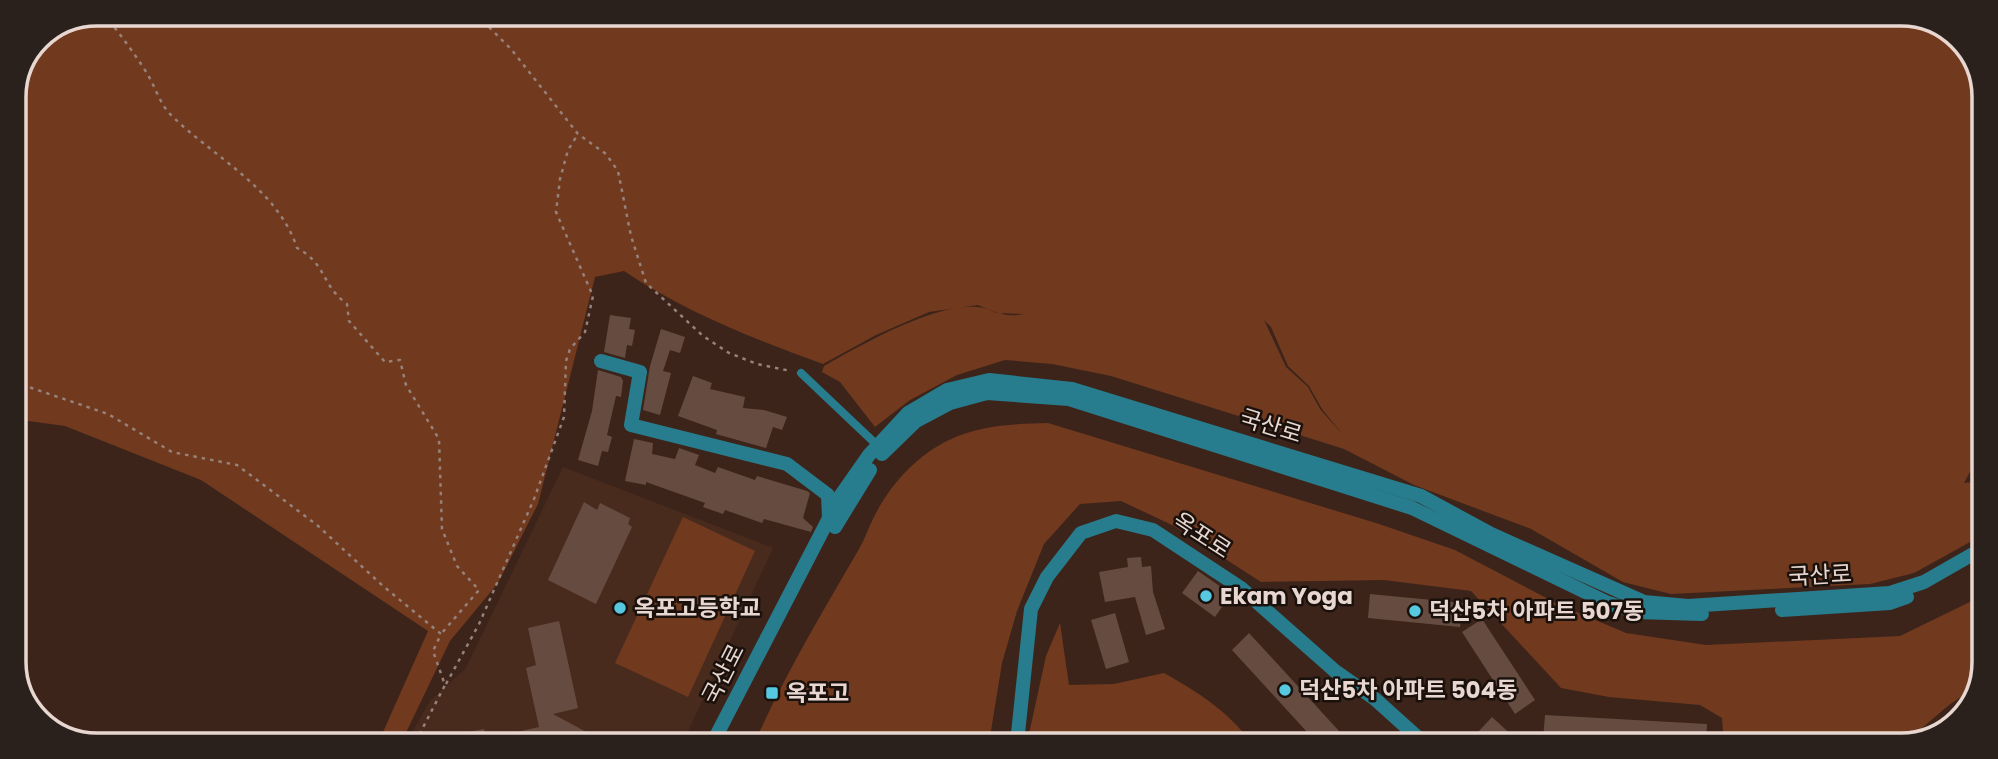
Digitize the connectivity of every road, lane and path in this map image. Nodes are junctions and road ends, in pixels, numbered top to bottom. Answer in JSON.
{"nodes":[{"id":1,"x":113,"y":26,"type":"edge"},
{"id":2,"x":488,"y":26,"type":"edge"},
{"id":3,"x":578,"y":134,"type":"junction"},
{"id":4,"x":601,"y":361,"type":"dead end"},
{"id":5,"x":801,"y":373,"type":"joint"},
{"id":6,"x":26,"y":386,"type":"edge"},
{"id":7,"x":878,"y":446,"type":"junction"},
{"id":8,"x":846,"y":487,"type":"junction"},
{"id":9,"x":828,"y":495,"type":"junction"},
{"id":10,"x":829,"y":519,"type":"junction"},
{"id":11,"x":1972,"y":555,"type":"edge"},
{"id":12,"x":1972,"y":565,"type":"edge"},
{"id":13,"x":441,"y":634,"type":"junction"},
{"id":14,"x":445,"y":685,"type":"junction"},
{"id":15,"x":420,"y":733,"type":"edge"},
{"id":16,"x":718,"y":733,"type":"edge"},
{"id":17,"x":727,"y":733,"type":"edge"},
{"id":18,"x":1018,"y":733,"type":"edge"},
{"id":19,"x":1413,"y":733,"type":"edge"}],
"edges":[{"from":1,"to":13,"type":"path"},
{"from":2,"to":3,"type":"path"},
{"from":3,"to":5,"type":"path"},
{"from":3,"to":14,"type":"path"},
{"from":4,"to":9,"type":"street"},
{"from":5,"to":7,"type":"lane"},
{"from":6,"to":13,"type":"path"},
{"from":7,"to":8,"type":"street","name":"국산로"},
{"from":7,"to":11,"type":"street","name":"국산로"},
{"from":8,"to":9,"type":"street"},
{"from":8,"to":10,"type":"street","name":"국산로"},
{"from":9,"to":10,"type":"street"},
{"from":10,"to":16,"type":"street","name":"국산로"},
{"from":12,"to":17,"type":"street","name":"국산로"},
{"from":13,"to":14,"type":"path"},
{"from":14,"to":15,"type":"path"},
{"from":18,"to":19,"type":"street","name":"옥포로"}]}
